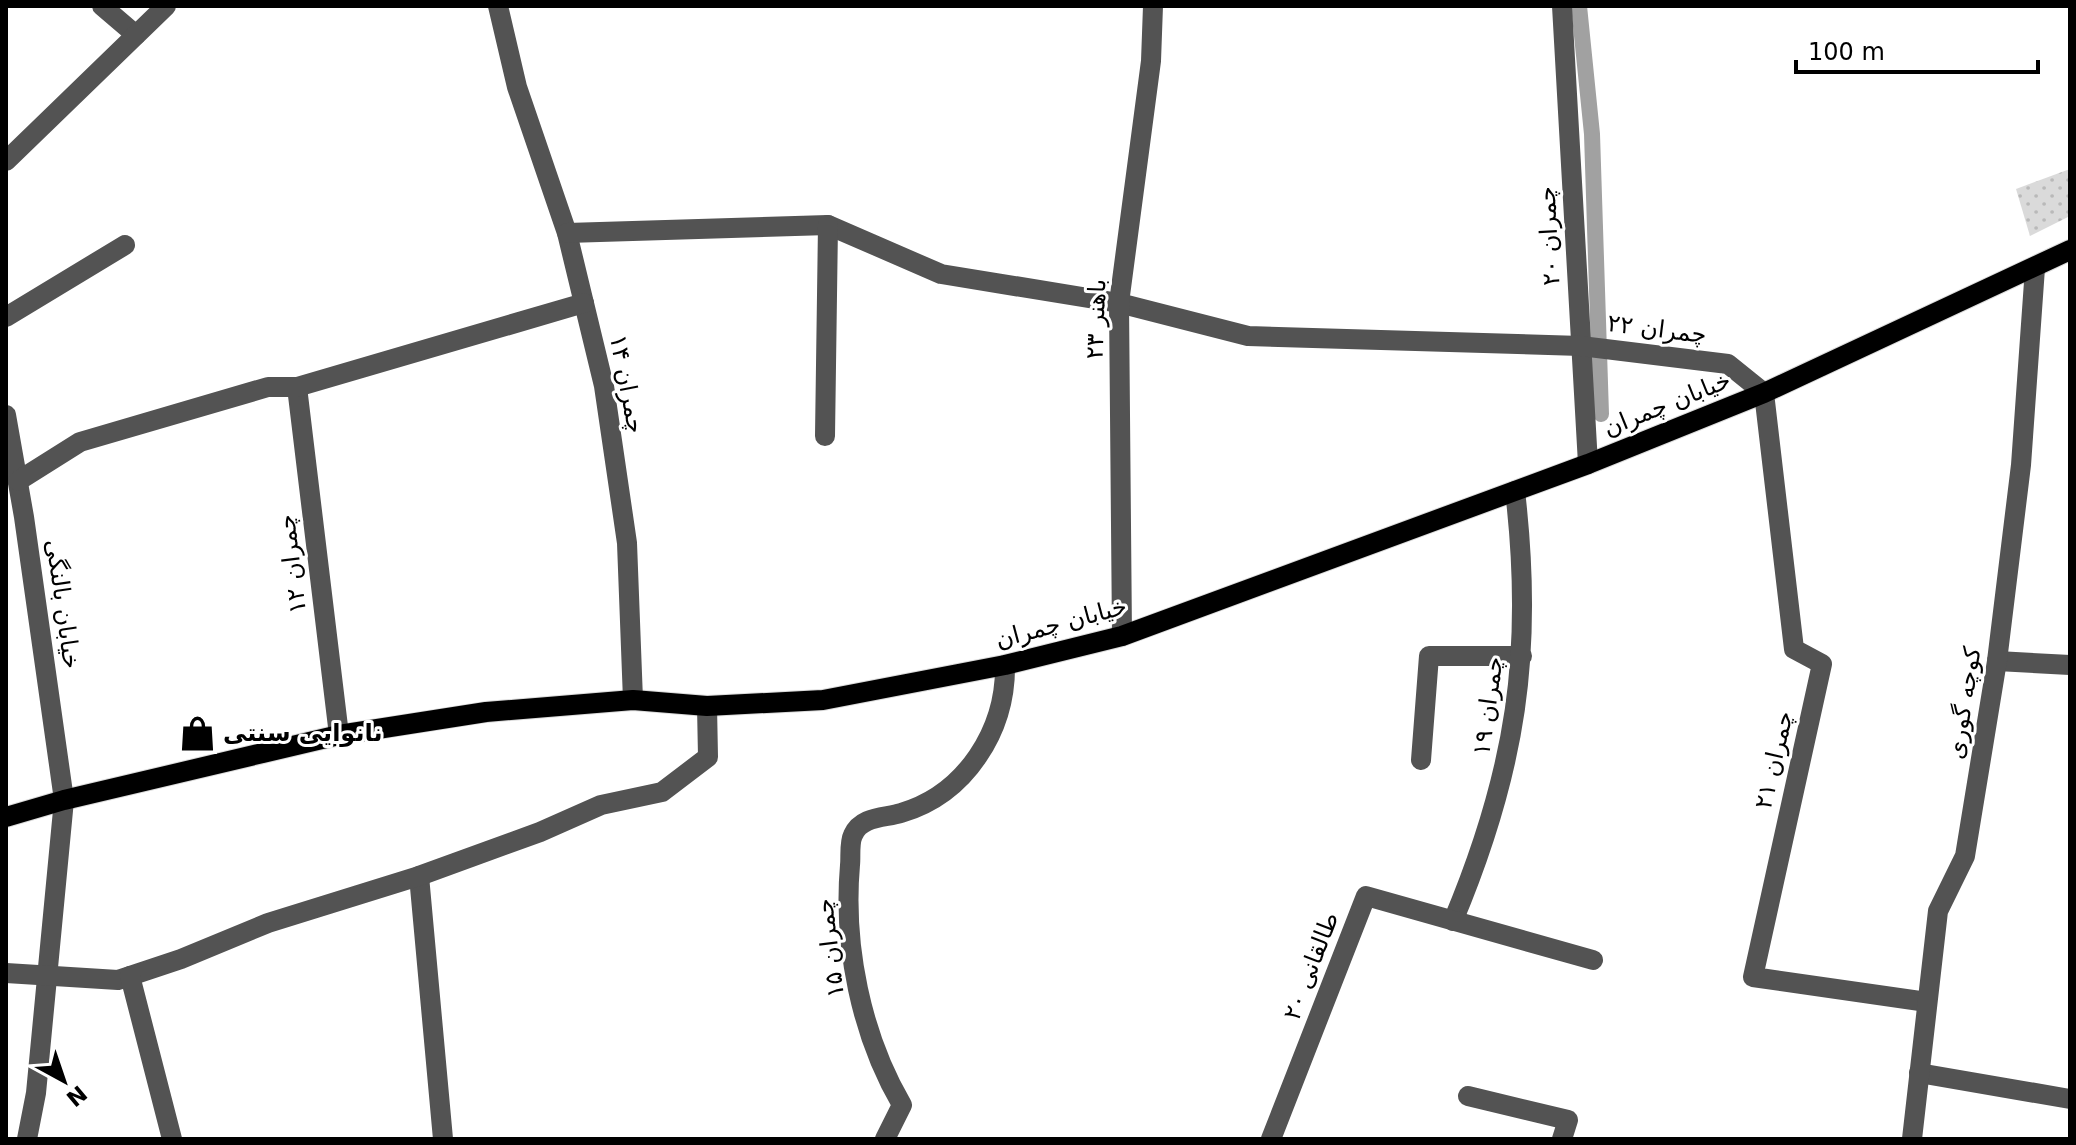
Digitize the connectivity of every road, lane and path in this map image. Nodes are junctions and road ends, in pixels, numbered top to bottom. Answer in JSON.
{"nodes":[{"id":1,"x":102,"y":6,"type":"edge"},
{"id":2,"x":166,"y":6,"type":"edge"},
{"id":3,"x":498,"y":6,"type":"edge"},
{"id":4,"x":1153,"y":6,"type":"edge"},
{"id":5,"x":1562,"y":6,"type":"edge"},
{"id":6,"x":136,"y":35,"type":"junction"},
{"id":7,"x":6,"y":161,"type":"edge"},
{"id":8,"x":828,"y":225,"type":"junction"},
{"id":9,"x":567,"y":233,"type":"junction"},
{"id":10,"x":125,"y":245,"type":"dead end"},
{"id":11,"x":2070,"y":250,"type":"edge"},
{"id":12,"x":2035,"y":268,"type":"junction"},
{"id":13,"x":584,"y":303,"type":"junction"},
{"id":14,"x":1119,"y":303,"type":"junction"},
{"id":15,"x":6,"y":317,"type":"edge"},
{"id":16,"x":1581,"y":346,"type":"junction"},
{"id":17,"x":297,"y":387,"type":"junction"},
{"id":18,"x":1764,"y":393,"type":"junction"},
{"id":19,"x":6,"y":415,"type":"edge"},
{"id":20,"x":825,"y":436,"type":"dead end"},
{"id":21,"x":1588,"y":464,"type":"junction"},
{"id":22,"x":18,"y":481,"type":"junction"},
{"id":23,"x":1515,"y":491,"type":"junction"},
{"id":24,"x":24,"y":517,"type":"junction"},
{"id":25,"x":6,"y":529,"type":"edge"},
{"id":26,"x":1122,"y":636,"type":"junction"},
{"id":27,"x":1522,"y":656,"type":"junction"},
{"id":28,"x":1997,"y":661,"type":"junction"},
{"id":29,"x":1005,"y":665,"type":"junction"},
{"id":30,"x":2070,"y":665,"type":"edge"},
{"id":31,"x":633,"y":700,"type":"junction"},
{"id":32,"x":707,"y":706,"type":"junction"},
{"id":33,"x":339,"y":735,"type":"junction"},
{"id":34,"x":1421,"y":760,"type":"dead end"},
{"id":35,"x":64,"y":800,"type":"junction"},
{"id":36,"x":6,"y":817,"type":"edge"},
{"id":37,"x":419,"y":876,"type":"junction"},
{"id":38,"x":1453,"y":921,"type":"junction"},
{"id":39,"x":1593,"y":960,"type":"dead end"},
{"id":40,"x":6,"y":973,"type":"edge"},
{"id":41,"x":48,"y":975,"type":"junction"},
{"id":42,"x":130,"y":976,"type":"junction"},
{"id":43,"x":1927,"y":1002,"type":"junction"},
{"id":44,"x":1919,"y":1073,"type":"junction"},
{"id":45,"x":1468,"y":1096,"type":"dead end"},
{"id":46,"x":2070,"y":1099,"type":"edge"},
{"id":47,"x":27,"y":1139,"type":"edge"},
{"id":48,"x":172,"y":1139,"type":"edge"},
{"id":49,"x":443,"y":1139,"type":"edge"},
{"id":50,"x":885,"y":1139,"type":"edge"},
{"id":51,"x":1271,"y":1139,"type":"edge"},
{"id":52,"x":1562,"y":1139,"type":"edge"},
{"id":53,"x":1912,"y":1139,"type":"edge"}],
"edges":[{"from":1,"to":6,"type":"street"},
{"from":2,"to":6,"type":"street"},
{"from":3,"to":9,"type":"street","name":"چمران ۱۴"},
{"from":4,"to":14,"type":"street","name":"باهنر ۲۳"},
{"from":5,"to":16,"type":"street","name":"چمران ۲۰"},
{"from":6,"to":7,"type":"street"},
{"from":8,"to":9,"type":"street"},
{"from":8,"to":14,"type":"street","name":"چمران ۲۲"},
{"from":8,"to":20,"type":"street"},
{"from":9,"to":13,"type":"street","name":"چمران ۱۴"},
{"from":10,"to":15,"type":"street"},
{"from":11,"to":12,"type":"main road","name":"خیابان چمران"},
{"from":12,"to":18,"type":"main road","name":"خیابان چمران"},
{"from":12,"to":28,"type":"street","name":"کوچه گوری"},
{"from":13,"to":17,"type":"street"},
{"from":13,"to":31,"type":"street","name":"چمران ۱۴"},
{"from":14,"to":16,"type":"street","name":"چمران ۲۲"},
{"from":14,"to":26,"type":"street","name":"باهنر ۲۳"},
{"from":16,"to":18,"type":"street","name":"چمران ۲۲"},
{"from":16,"to":21,"type":"street","name":"چمران ۲۰"},
{"from":17,"to":22,"type":"street"},
{"from":17,"to":33,"type":"street","name":"چمران ۱۲"},
{"from":18,"to":21,"type":"main road","name":"خیابان چمران"},
{"from":18,"to":43,"type":"street","name":"چمران ۲۱"},
{"from":19,"to":22,"type":"street","name":"خیابان بالنگی"},
{"from":21,"to":23,"type":"main road","name":"خیابان چمران"},
{"from":22,"to":24,"type":"street","name":"خیابان بالنگی"},
{"from":23,"to":26,"type":"main road","name":"خیابان چمران"},
{"from":23,"to":27,"type":"street","name":"چمران ۱۹"},
{"from":24,"to":25,"type":"street"},
{"from":24,"to":35,"type":"street","name":"خیابان بالنگی"},
{"from":26,"to":29,"type":"main road","name":"خیابان چمران"},
{"from":27,"to":34,"type":"street"},
{"from":27,"to":38,"type":"street","name":"چمران ۱۹"},
{"from":28,"to":30,"type":"street"},
{"from":28,"to":43,"type":"street","name":"کوچه گوری"},
{"from":29,"to":32,"type":"main road","name":"خیابان چمران"},
{"from":29,"to":50,"type":"street","name":"چمران ۱۵"},
{"from":31,"to":32,"type":"main road","name":"خیابان چمران"},
{"from":31,"to":33,"type":"main road","name":"خیابان چمران"},
{"from":32,"to":37,"type":"street"},
{"from":33,"to":35,"type":"main road","name":"خیابان چمران"},
{"from":35,"to":36,"type":"main road","name":"خیابان چمران"},
{"from":35,"to":41,"type":"street","name":"خیابان بالنگی"},
{"from":37,"to":42,"type":"street"},
{"from":37,"to":49,"type":"street"},
{"from":38,"to":39,"type":"street","name":"طالقانی ۲۰"},
{"from":38,"to":51,"type":"street","name":"طالقانی ۲۰"},
{"from":40,"to":41,"type":"street"},
{"from":41,"to":42,"type":"street"},
{"from":41,"to":47,"type":"street","name":"خیابان بالنگی"},
{"from":42,"to":48,"type":"street"},
{"from":43,"to":44,"type":"street","name":"کوچه گوری"},
{"from":44,"to":46,"type":"street"},
{"from":44,"to":53,"type":"street","name":"کوچه گوری"},
{"from":45,"to":52,"type":"street"}]}
